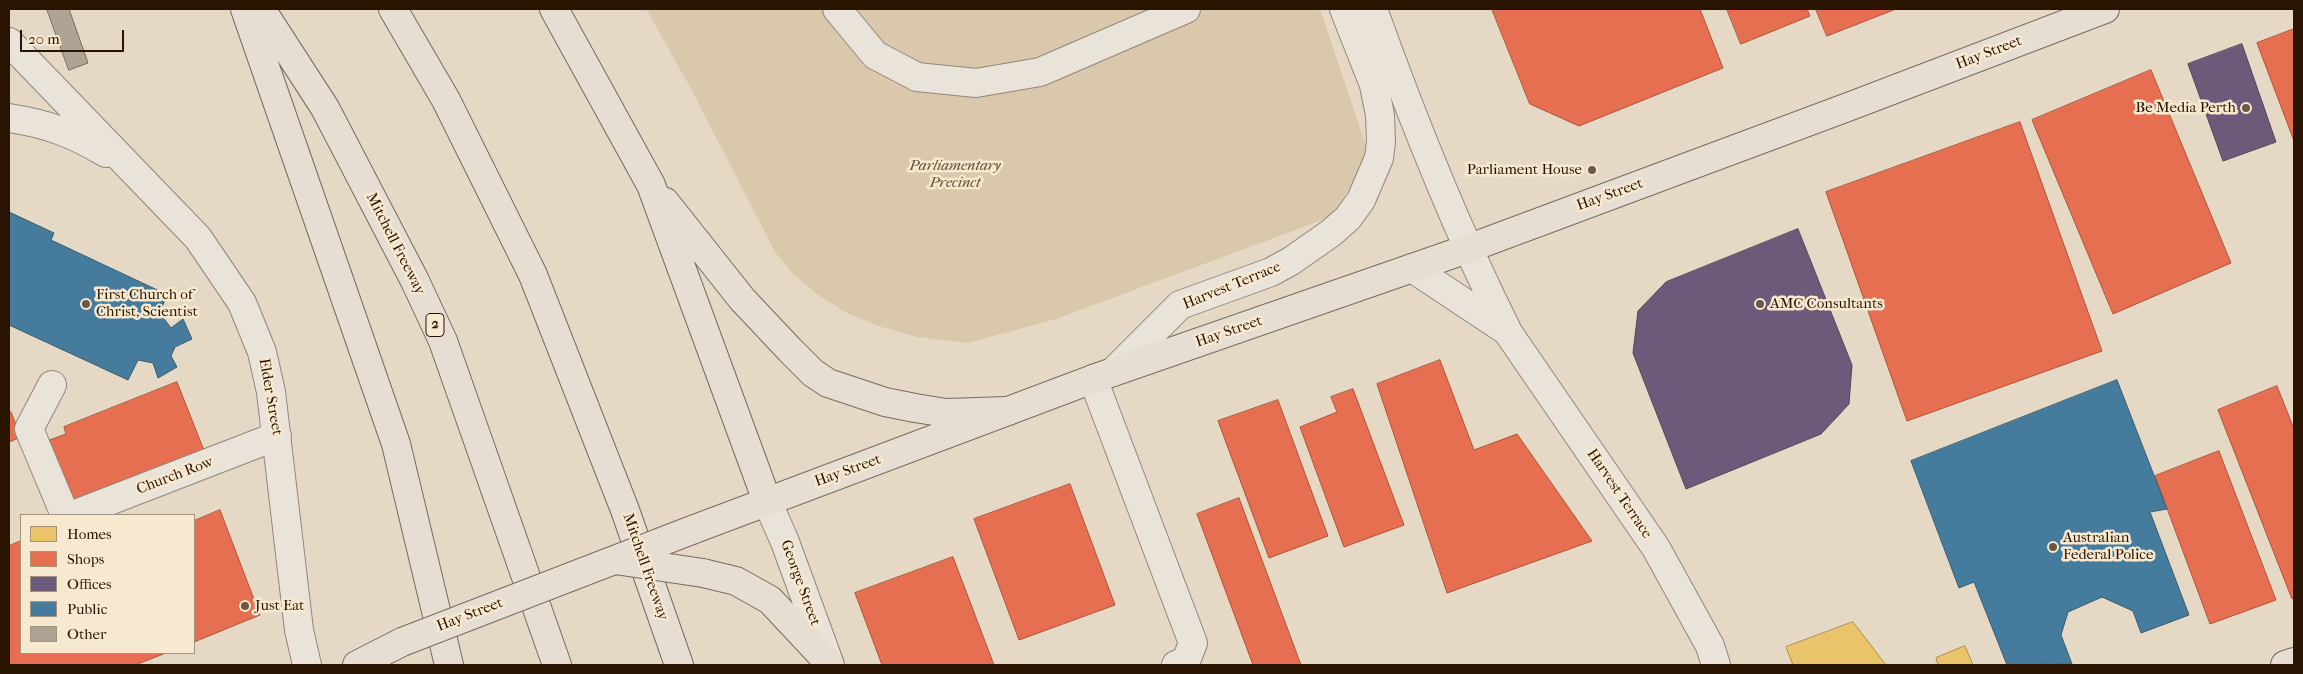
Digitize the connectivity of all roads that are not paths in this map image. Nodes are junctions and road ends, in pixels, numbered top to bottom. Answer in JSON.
{"nodes":[{"id":1,"x":245,"y":9,"type":"edge"},
{"id":2,"x":261,"y":9,"type":"edge"},
{"id":3,"x":393,"y":9,"type":"edge"},
{"id":4,"x":554,"y":9,"type":"edge"},
{"id":5,"x":837,"y":9,"type":"edge"},
{"id":6,"x":1186,"y":9,"type":"edge"},
{"id":7,"x":1344,"y":9,"type":"edge"},
{"id":8,"x":1373,"y":9,"type":"edge"},
{"id":9,"x":2105,"y":9,"type":"edge"},
{"id":10,"x":9,"y":42,"type":"edge"},
{"id":11,"x":9,"y":118,"type":"edge"},
{"id":12,"x":133,"y":169,"type":"junction"},
{"id":13,"x":651,"y":185,"type":"junction"},
{"id":14,"x":1467,"y":249,"type":"junction"},
{"id":15,"x":1412,"y":268,"type":"junction"},
{"id":16,"x":1507,"y":331,"type":"junction"},
{"id":17,"x":1103,"y":376,"type":"junction"},
{"id":18,"x":52,"y":385,"type":"dead end"},
{"id":19,"x":1008,"y":411,"type":"junction"},
{"id":20,"x":277,"y":436,"type":"junction"},
{"id":21,"x":768,"y":501,"type":"junction"},
{"id":22,"x":66,"y":514,"type":"edge"},
{"id":23,"x":76,"y":514,"type":"edge"},
{"id":24,"x":613,"y":560,"type":"junction"},
{"id":25,"x":2294,"y":662,"type":"edge"},
{"id":26,"x":829,"y":664,"type":"edge"},
{"id":27,"x":307,"y":665,"type":"edge"},
{"id":28,"x":357,"y":665,"type":"edge"},
{"id":29,"x":449,"y":665,"type":"edge"},
{"id":30,"x":556,"y":665,"type":"edge"},
{"id":31,"x":679,"y":665,"type":"edge"},
{"id":32,"x":1176,"y":665,"type":"edge"},
{"id":33,"x":1716,"y":665,"type":"edge"},
{"id":34,"x":2285,"y":665,"type":"edge"}],
"edges":[{"from":1,"to":29,"type":"main road"},
{"from":2,"to":30,"type":"main road","name":"Mitchell Freeway","number":"2"},
{"from":3,"to":31,"type":"main road","name":"Mitchell Freeway"},
{"from":4,"to":13,"type":"main road"},
{"from":5,"to":6,"type":"street"},
{"from":7,"to":17,"type":"street","name":"Harvest Terrace"},
{"from":8,"to":14,"type":"street","name":"Harvest Terrace"},
{"from":9,"to":14,"type":"main road","name":"Hay Street"},
{"from":10,"to":12,"type":"street","name":"Elder Street"},
{"from":11,"to":12,"type":"street","name":"Elder Street"},
{"from":12,"to":20,"type":"street","name":"Elder Street"},
{"from":13,"to":19,"type":"main road"},
{"from":13,"to":21,"type":"main road"},
{"from":14,"to":15,"type":"main road","name":"Hay Street"},
{"from":14,"to":16,"type":"street","name":"Harvest Terrace"},
{"from":15,"to":16,"type":"street","name":"Harvest Terrace"},
{"from":15,"to":17,"type":"main road","name":"Hay Street"},
{"from":16,"to":33,"type":"street","name":"Harvest Terrace"},
{"from":17,"to":19,"type":"main road","name":"Hay Street"},
{"from":17,"to":32,"type":"street"},
{"from":18,"to":22,"type":"street"},
{"from":19,"to":21,"type":"main road","name":"Hay Street"},
{"from":20,"to":23,"type":"street","name":"Church Row"},
{"from":20,"to":27,"type":"street","name":"Elder Street"},
{"from":21,"to":24,"type":"main road","name":"Hay Street","bridge":true},
{"from":21,"to":26,"type":"street","name":"George Street"},
{"from":24,"to":26,"type":"main road","bridge":true},
{"from":24,"to":28,"type":"main road","name":"Hay Street","bridge":true},
{"from":25,"to":34,"type":"main road"}]}
